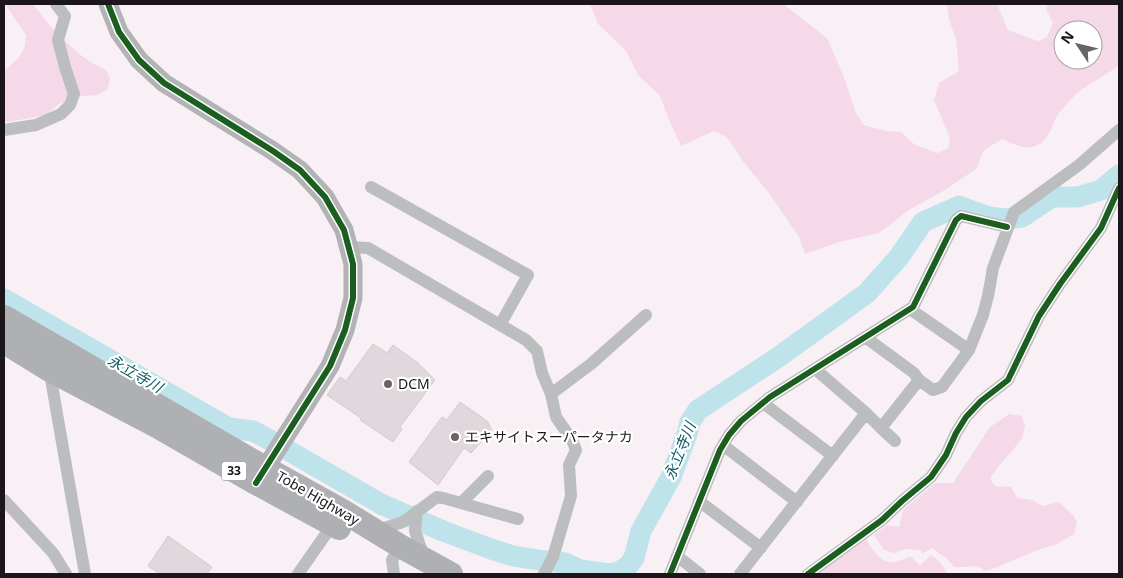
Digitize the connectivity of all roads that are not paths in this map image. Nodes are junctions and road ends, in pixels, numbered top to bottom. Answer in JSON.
{"nodes":[{"id":1,"x":56,"y":4,"type":"edge"},
{"id":2,"x":108,"y":4,"type":"edge"},
{"id":3,"x":4,"y":130,"type":"edge"},
{"id":4,"x":1119,"y":130,"type":"edge"},
{"id":5,"x":370,"y":187,"type":"dead end"},
{"id":6,"x":1119,"y":188,"type":"edge"},
{"id":7,"x":1010,"y":221,"type":"junction"},
{"id":8,"x":349,"y":247,"type":"junction"},
{"id":9,"x":910,"y":308,"type":"junction"},
{"id":10,"x":646,"y":315,"type":"dead end"},
{"id":11,"x":4,"y":317,"type":"edge"},
{"id":12,"x":500,"y":325,"type":"junction"},
{"id":13,"x":865,"y":337,"type":"junction"},
{"id":14,"x":4,"y":342,"type":"edge"},
{"id":15,"x":969,"y":350,"type":"junction"},
{"id":16,"x":54,"y":359,"type":"junction"},
{"id":17,"x":815,"y":369,"type":"junction"},
{"id":18,"x":919,"y":380,"type":"junction"},
{"id":19,"x":551,"y":394,"type":"junction"},
{"id":20,"x":763,"y":403,"type":"junction"},
{"id":21,"x":866,"y":413,"type":"junction"},
{"id":22,"x":881,"y":428,"type":"junction"},
{"id":23,"x":895,"y":441,"type":"dead end"},
{"id":24,"x":722,"y":445,"type":"junction"},
{"id":25,"x":833,"y":456,"type":"junction"},
{"id":26,"x":260,"y":475,"type":"junction"},
{"id":27,"x":488,"y":476,"type":"dead end"},
{"id":28,"x":4,"y":500,"type":"edge"},
{"id":29,"x":699,"y":501,"type":"junction"},
{"id":30,"x":797,"y":502,"type":"junction"},
{"id":31,"x":461,"y":503,"type":"junction"},
{"id":32,"x":418,"y":511,"type":"junction"},
{"id":33,"x":337,"y":517,"type":"junction"},
{"id":34,"x":518,"y":519,"type":"dead end"},
{"id":35,"x":375,"y":531,"type":"junction"},
{"id":36,"x":761,"y":548,"type":"junction"},
{"id":37,"x":400,"y":553,"type":"edge"},
{"id":38,"x":677,"y":556,"type":"junction"},
{"id":39,"x":422,"y":567,"type":"edge"},
{"id":40,"x":548,"y":567,"type":"edge"},
{"id":41,"x":82,"y":573,"type":"edge"},
{"id":42,"x":66,"y":574,"type":"edge"},
{"id":43,"x":298,"y":574,"type":"edge"},
{"id":44,"x":451,"y":574,"type":"edge"},
{"id":45,"x":670,"y":574,"type":"edge"},
{"id":46,"x":700,"y":574,"type":"edge"},
{"id":47,"x":740,"y":574,"type":"edge"},
{"id":48,"x":808,"y":574,"type":"edge"}],
"edges":[{"from":1,"to":3,"type":"street"},
{"from":2,"to":8,"type":"street"},
{"from":4,"to":7,"type":"street"},
{"from":5,"to":12,"type":"street"},
{"from":6,"to":48,"type":"street"},
{"from":7,"to":9,"type":"street"},
{"from":7,"to":15,"type":"street"},
{"from":8,"to":12,"type":"street"},
{"from":8,"to":26,"type":"street"},
{"from":9,"to":13,"type":"street"},
{"from":9,"to":15,"type":"street"},
{"from":10,"to":19,"type":"street"},
{"from":11,"to":16,"type":"highway","name":"Tobe Highway","number":"33"},
{"from":12,"to":19,"type":"street"},
{"from":13,"to":17,"type":"street"},
{"from":13,"to":18,"type":"street"},
{"from":14,"to":16,"type":"highway","name":"Tobe Highway","number":"33"},
{"from":15,"to":18,"type":"street"},
{"from":16,"to":26,"type":"highway","name":"Tobe Highway","number":"33"},
{"from":16,"to":41,"type":"street"},
{"from":17,"to":20,"type":"street"},
{"from":17,"to":21,"type":"street"},
{"from":18,"to":22,"type":"street"},
{"from":19,"to":40,"type":"street"},
{"from":20,"to":24,"type":"street"},
{"from":20,"to":25,"type":"street"},
{"from":21,"to":22,"type":"street"},
{"from":21,"to":25,"type":"street"},
{"from":22,"to":23,"type":"street"},
{"from":24,"to":29,"type":"street"},
{"from":24,"to":30,"type":"street"},
{"from":25,"to":30,"type":"street"},
{"from":26,"to":33,"type":"highway","name":"Tobe Highway","number":"33"},
{"from":27,"to":31,"type":"street"},
{"from":28,"to":42,"type":"street"},
{"from":29,"to":36,"type":"street"},
{"from":29,"to":38,"type":"street"},
{"from":30,"to":36,"type":"street"},
{"from":31,"to":32,"type":"street"},
{"from":31,"to":34,"type":"street"},
{"from":32,"to":35,"type":"street"},
{"from":32,"to":37,"type":"street"},
{"from":33,"to":35,"type":"highway","name":"Tobe Highway","number":"33"},
{"from":33,"to":37,"type":"highway","name":"Tobe Highway","number":"33"},
{"from":33,"to":43,"type":"street"},
{"from":35,"to":37,"type":"highway","name":"Tobe Highway","number":"33"},
{"from":36,"to":47,"type":"street"},
{"from":37,"to":39,"type":"highway","name":"Tobe Highway","number":"33"},
{"from":38,"to":45,"type":"street"},
{"from":38,"to":46,"type":"street"},
{"from":39,"to":44,"type":"highway","name":"Tobe Highway","number":"33"}]}
